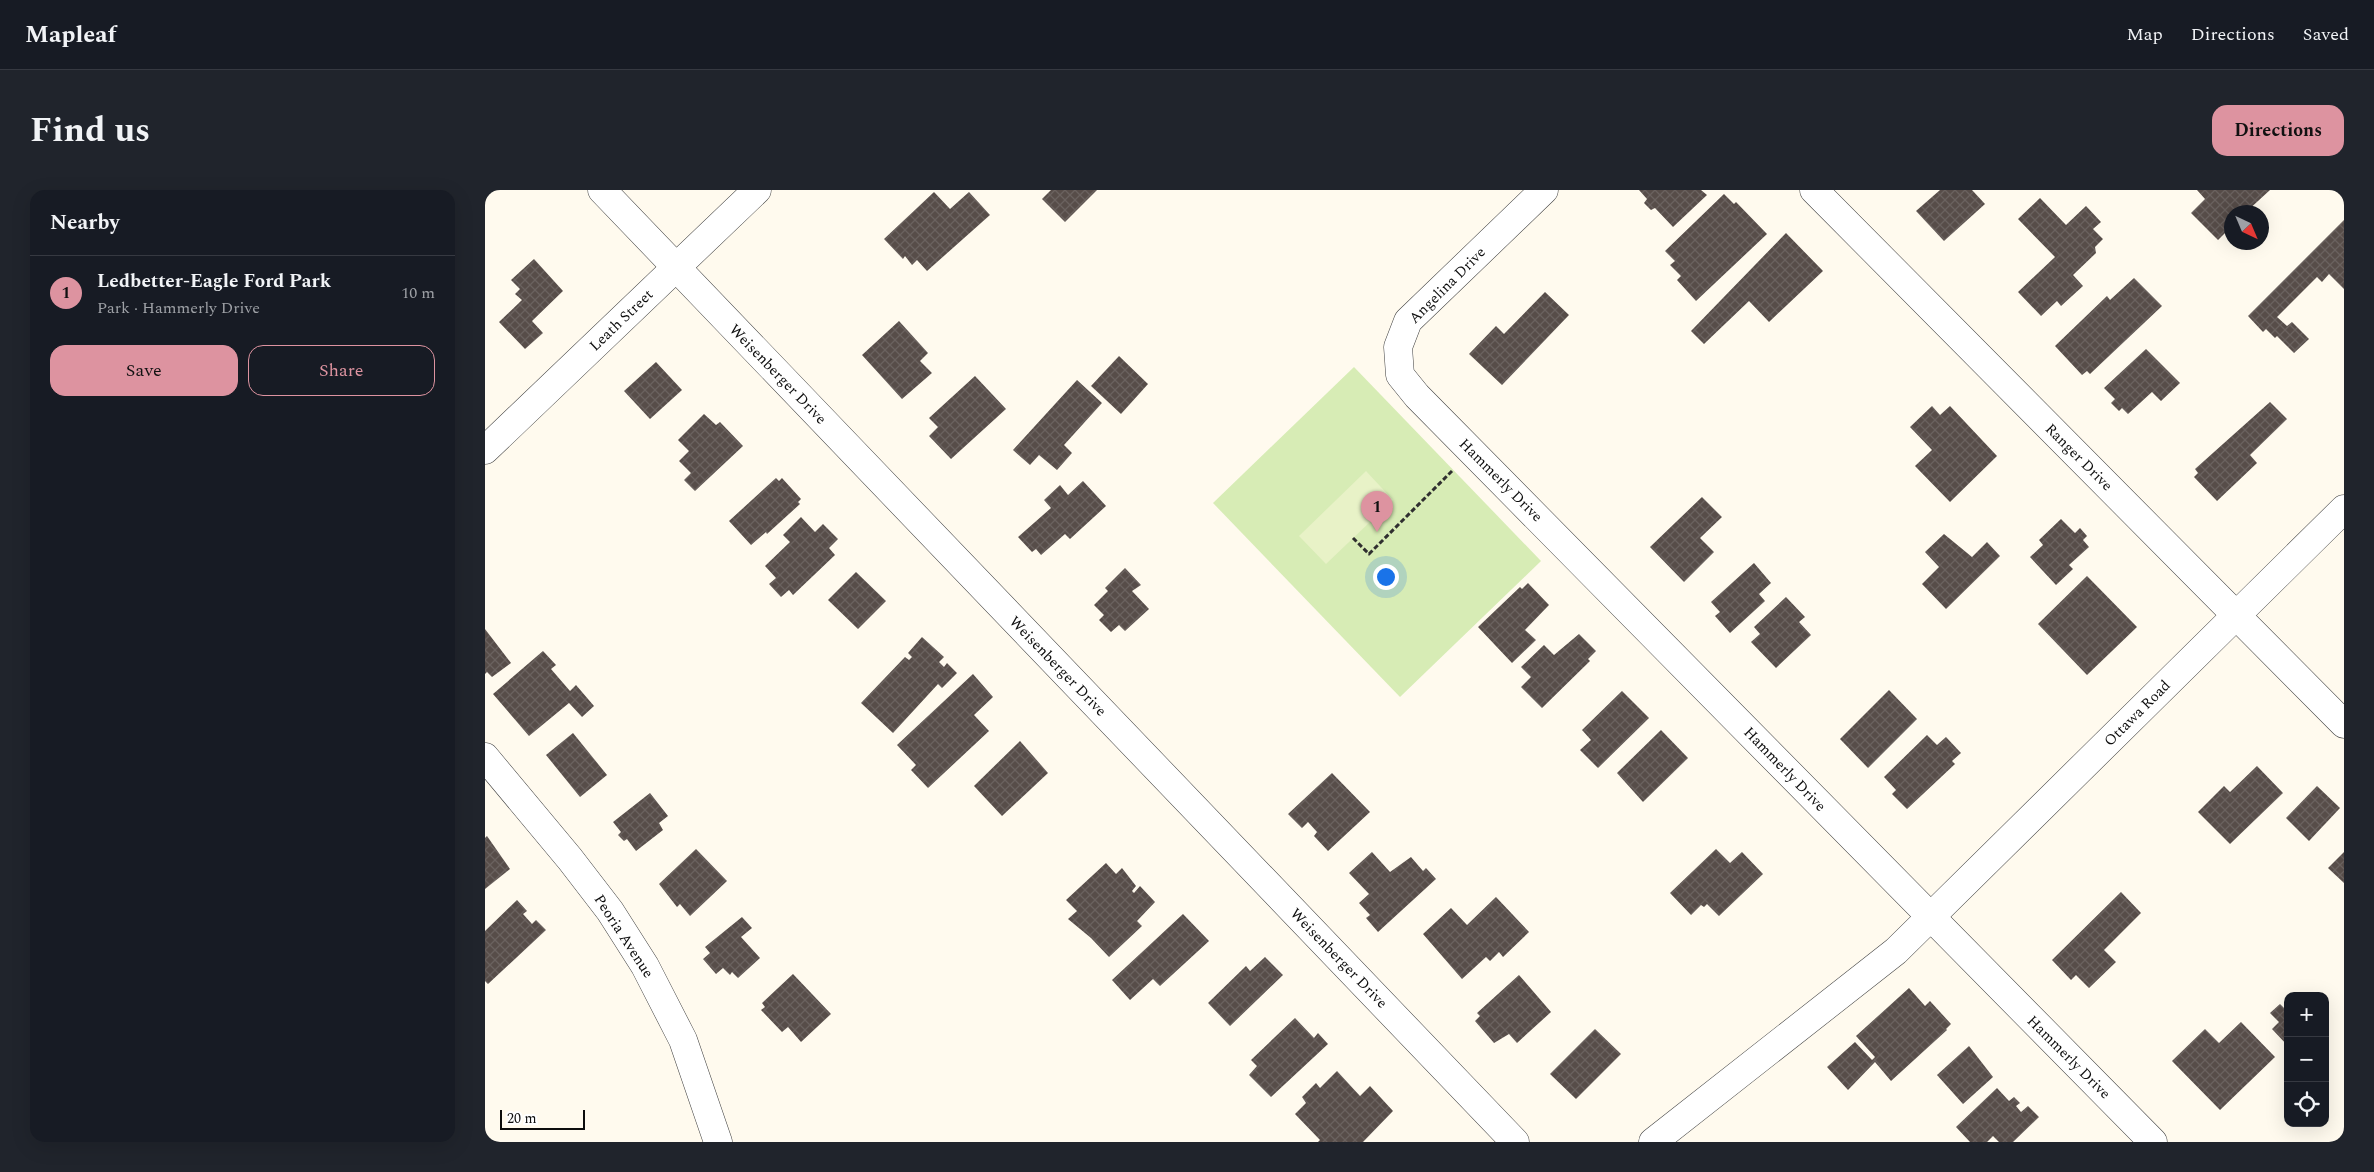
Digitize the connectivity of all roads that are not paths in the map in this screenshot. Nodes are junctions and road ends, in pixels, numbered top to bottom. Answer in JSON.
{"nodes":[{"id":1,"x":602,"y":190,"type":"edge"},
{"id":2,"x":757,"y":190,"type":"edge"},
{"id":3,"x":1544,"y":190,"type":"edge"},
{"id":4,"x":1814,"y":190,"type":"edge"},
{"id":5,"x":675,"y":268,"type":"junction"},
{"id":6,"x":1417,"y":396,"type":"joint"},
{"id":7,"x":485,"y":450,"type":"edge"},
{"id":8,"x":2344,"y":509,"type":"edge"},
{"id":9,"x":2236,"y":615,"type":"junction"},
{"id":10,"x":2344,"y":724,"type":"edge"},
{"id":11,"x":485,"y":757,"type":"edge"},
{"id":12,"x":1931,"y":918,"type":"junction"},
{"id":13,"x":718,"y":1142,"type":"edge"},
{"id":14,"x":1515,"y":1142,"type":"edge"},
{"id":15,"x":1653,"y":1142,"type":"edge"},
{"id":16,"x":2153,"y":1142,"type":"edge"}],
"edges":[{"from":1,"to":5,"type":"street","name":"Weisenberger Drive"},
{"from":2,"to":5,"type":"street","name":"Leath Street"},
{"from":3,"to":6,"type":"street","name":"Angelina Drive"},
{"from":4,"to":9,"type":"street","name":"Ranger Drive"},
{"from":5,"to":7,"type":"street","name":"Leath Street"},
{"from":5,"to":14,"type":"street","name":"Weisenberger Drive"},
{"from":6,"to":12,"type":"street","name":"Hammerly Drive"},
{"from":8,"to":9,"type":"street","name":"Ottawa Road"},
{"from":9,"to":10,"type":"street","name":"Ranger Drive"},
{"from":9,"to":12,"type":"street","name":"Ottawa Road"},
{"from":11,"to":13,"type":"street","name":"Peoria Avenue"},
{"from":12,"to":15,"type":"street","name":"Ottawa Road"},
{"from":12,"to":16,"type":"street","name":"Hammerly Drive"}]}
